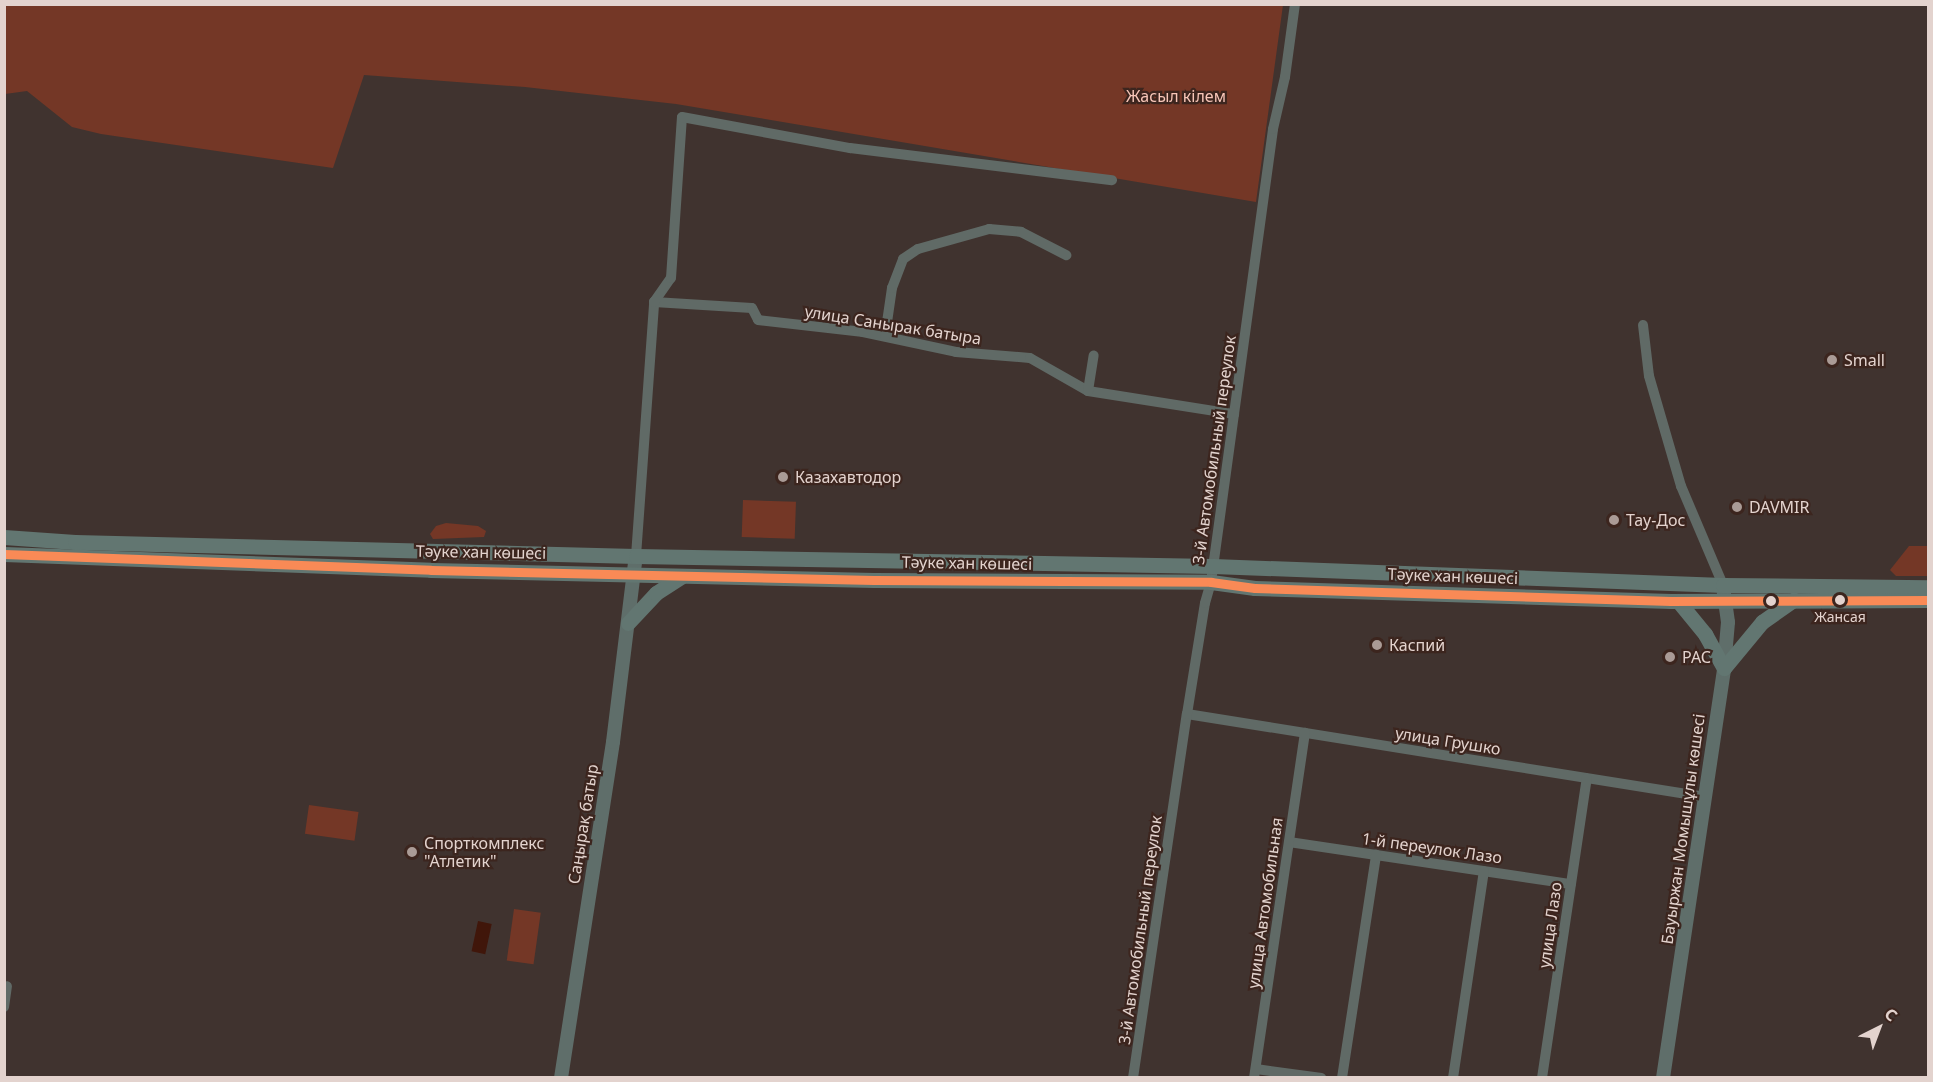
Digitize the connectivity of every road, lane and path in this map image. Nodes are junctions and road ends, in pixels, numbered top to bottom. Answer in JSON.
{"nodes":[{"id":1,"x":1295,"y":4,"type":"edge"},
{"id":2,"x":1113,"y":180,"type":"dead end"},
{"id":3,"x":1066,"y":255,"type":"dead end"},
{"id":4,"x":654,"y":302,"type":"junction"},
{"id":5,"x":1643,"y":325,"type":"dead end"},
{"id":6,"x":885,"y":336,"type":"junction"},
{"id":7,"x":1094,"y":355,"type":"dead end"},
{"id":8,"x":1088,"y":391,"type":"junction"},
{"id":9,"x":1233,"y":414,"type":"junction"},
{"id":10,"x":4,"y":537,"type":"edge"},
{"id":11,"x":4,"y":554,"type":"edge"},
{"id":12,"x":636,"y":556,"type":"junction"},
{"id":13,"x":1213,"y":566,"type":"junction"},
{"id":14,"x":634,"y":574,"type":"junction"},
{"id":15,"x":682,"y":576,"type":"junction"},
{"id":16,"x":1211,"y":582,"type":"junction"},
{"id":17,"x":1723,"y":585,"type":"junction"},
{"id":18,"x":1929,"y":587,"type":"edge"},
{"id":19,"x":1794,"y":600,"type":"junction"},
{"id":20,"x":1929,"y":600,"type":"edge"},
{"id":21,"x":1678,"y":601,"type":"junction"},
{"id":22,"x":1726,"y":601,"type":"junction"},
{"id":23,"x":628,"y":623,"type":"junction"},
{"id":24,"x":1724,"y":668,"type":"junction"},
{"id":25,"x":1187,"y":714,"type":"junction"},
{"id":26,"x":1305,"y":733,"type":"junction"},
{"id":27,"x":1587,"y":778,"type":"junction"},
{"id":28,"x":1705,"y":797,"type":"junction"},
{"id":29,"x":1289,"y":843,"type":"junction"},
{"id":30,"x":1376,"y":855,"type":"junction"},
{"id":31,"x":1484,"y":871,"type":"junction"},
{"id":32,"x":1571,"y":884,"type":"junction"},
{"id":33,"x":7,"y":986,"type":"dead end"},
{"id":34,"x":4,"y":1008,"type":"edge"},
{"id":35,"x":1255,"y":1073,"type":"edge"},
{"id":36,"x":561,"y":1077,"type":"edge"},
{"id":37,"x":1133,"y":1077,"type":"edge"},
{"id":38,"x":1321,"y":1077,"type":"edge"},
{"id":39,"x":1342,"y":1077,"type":"edge"},
{"id":40,"x":1453,"y":1077,"type":"edge"},
{"id":41,"x":1542,"y":1077,"type":"edge"},
{"id":42,"x":1663,"y":1077,"type":"edge"}],
"edges":[{"from":1,"to":9,"type":"street","name":"3-й Автомобильный переулок"},
{"from":2,"to":4,"type":"street"},
{"from":3,"to":6,"type":"street"},
{"from":4,"to":6,"type":"street","name":"улица Санырак батыра"},
{"from":4,"to":12,"type":"street"},
{"from":5,"to":17,"type":"street"},
{"from":6,"to":8,"type":"street","name":"улица Санырак батыра"},
{"from":7,"to":8,"type":"street"},
{"from":8,"to":9,"type":"street","name":"улица Санырак батыра"},
{"from":9,"to":13,"type":"street","name":"3-й Автомобильный переулок"},
{"from":10,"to":12,"type":"main road","name":"Тәуке хан көшесі"},
{"from":11,"to":14,"type":"main road","name":"Тәуке хан көшесі"},
{"from":12,"to":13,"type":"main road","name":"Тәуке хан көшесі"},
{"from":12,"to":14,"type":"street","name":"Саңырақ батыр"},
{"from":13,"to":16,"type":"street","name":"3-й Автомобильный переулок"},
{"from":13,"to":17,"type":"main road","name":"Тәуке хан көшесі"},
{"from":14,"to":15,"type":"main road","name":"Тәуке хан көшесі"},
{"from":14,"to":23,"type":"street","name":"Саңырақ батыр"},
{"from":15,"to":16,"type":"main road","name":"Тәуке хан көшесі"},
{"from":15,"to":23,"type":"main road"},
{"from":16,"to":21,"type":"main road","name":"Тәуке хан көшесі"},
{"from":16,"to":25,"type":"street","name":"3-й Автомобильный переулок"},
{"from":17,"to":18,"type":"main road","name":"Тәуке хан көшесі"},
{"from":17,"to":22,"type":"street","name":"Бауыржан Момышұлы көшесі"},
{"from":19,"to":20,"type":"main road","name":"Тәуке хан көшесі"},
{"from":19,"to":22,"type":"main road","name":"Тәуке хан көшесі"},
{"from":19,"to":24,"type":"main road"},
{"from":21,"to":22,"type":"main road","name":"Тәуке хан көшесі"},
{"from":21,"to":24,"type":"main road"},
{"from":22,"to":24,"type":"street","name":"Бауыржан Момышұлы көшесі"},
{"from":23,"to":36,"type":"street","name":"Саңырақ батыр"},
{"from":24,"to":28,"type":"street","name":"Бауыржан Момышұлы көшесі"},
{"from":25,"to":26,"type":"street","name":"улица Грушко"},
{"from":25,"to":37,"type":"street","name":"3-й Автомобильный переулок"},
{"from":26,"to":27,"type":"street","name":"улица Грушко"},
{"from":26,"to":29,"type":"street","name":"улица Автомобильная"},
{"from":27,"to":28,"type":"street","name":"улица Грушко"},
{"from":27,"to":32,"type":"street","name":"улица Лазо"},
{"from":28,"to":42,"type":"street","name":"Бауыржан Момышұлы көшесі"},
{"from":29,"to":30,"type":"street","name":"1-й переулок Лазо"},
{"from":29,"to":35,"type":"street","name":"улица Автомобильная"},
{"from":30,"to":31,"type":"street","name":"1-й переулок Лазо"},
{"from":30,"to":39,"type":"street"},
{"from":31,"to":32,"type":"street","name":"1-й переулок Лазо"},
{"from":31,"to":40,"type":"street"},
{"from":32,"to":41,"type":"street","name":"улица Лазо"},
{"from":33,"to":34,"type":"street"},
{"from":35,"to":38,"type":"street"}]}
